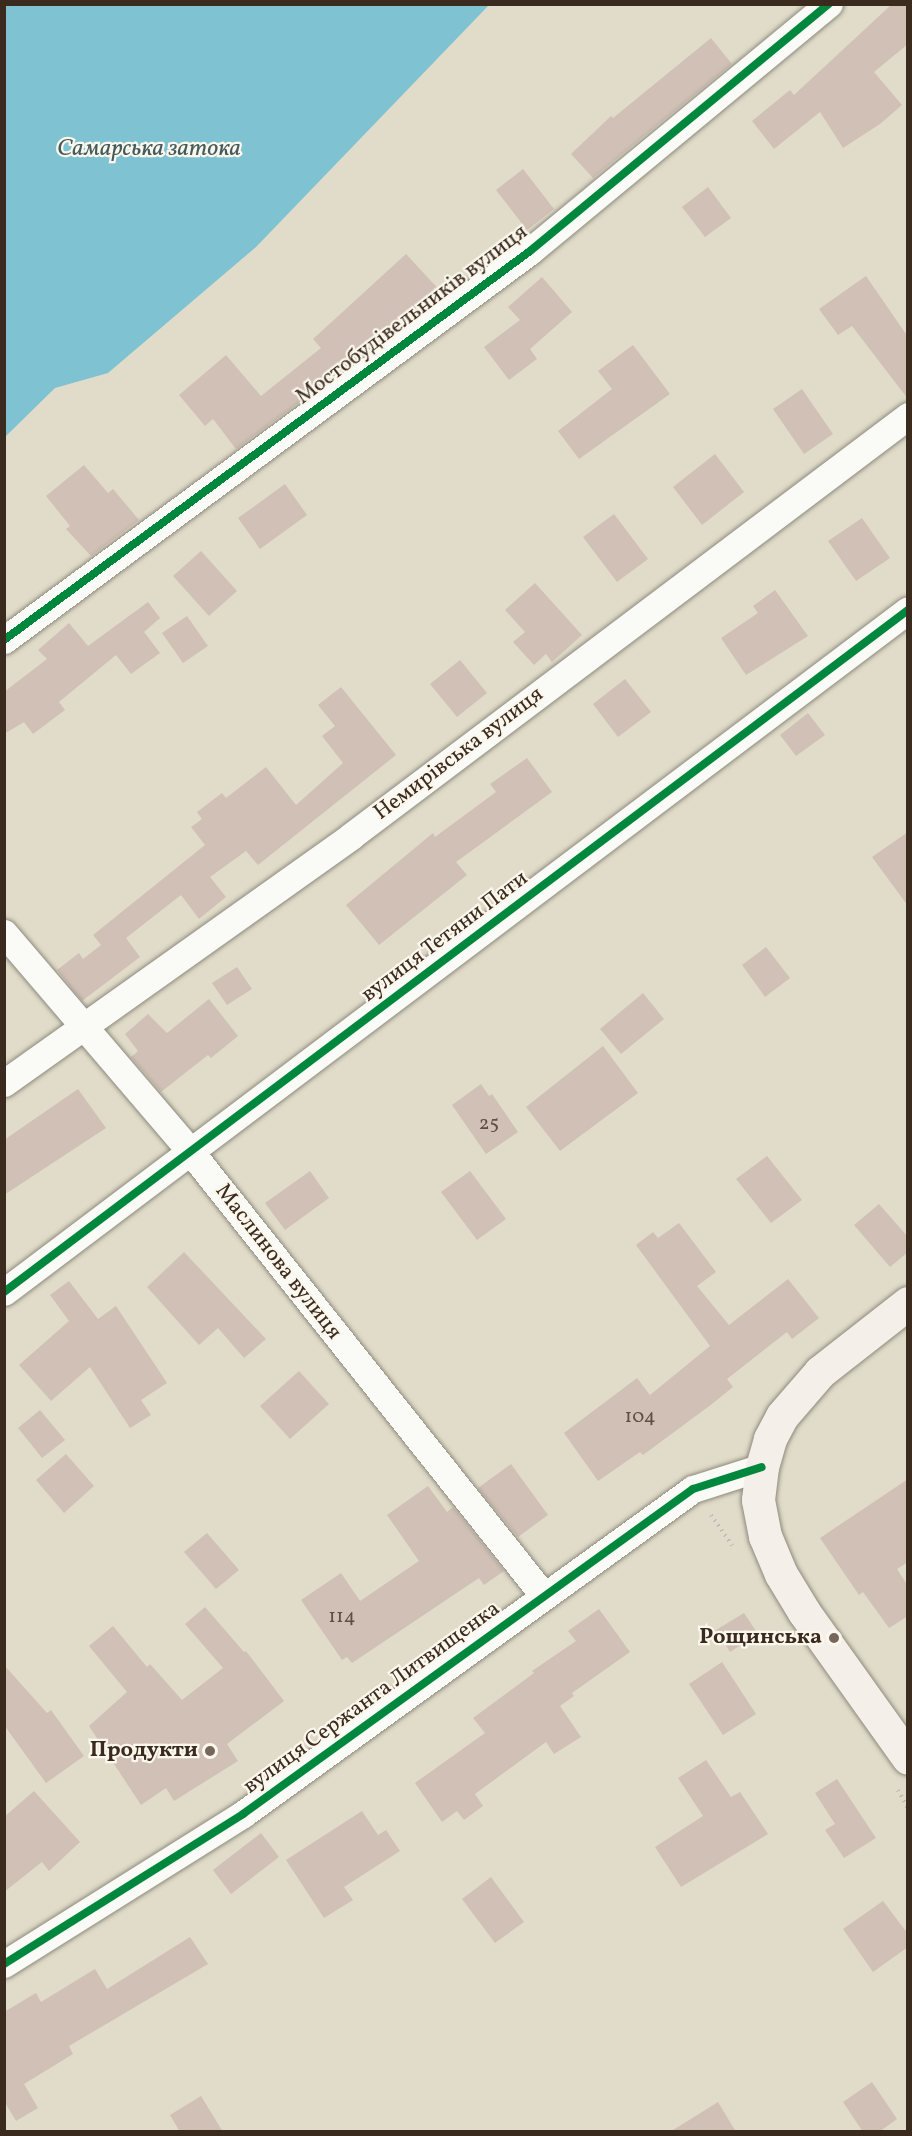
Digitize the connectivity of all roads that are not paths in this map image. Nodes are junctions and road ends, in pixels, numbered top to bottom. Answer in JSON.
{"nodes":[{"id":1,"x":829,"y":4,"type":"edge"},
{"id":2,"x":908,"y":417,"type":"edge"},
{"id":3,"x":908,"y":610,"type":"edge"},
{"id":4,"x":4,"y":640,"type":"edge"},
{"id":5,"x":4,"y":933,"type":"edge"},
{"id":6,"x":86,"y":1027,"type":"junction"},
{"id":7,"x":4,"y":1083,"type":"edge"},
{"id":8,"x":190,"y":1151,"type":"junction"},
{"id":9,"x":4,"y":1292,"type":"edge"},
{"id":10,"x":908,"y":1303,"type":"edge"},
{"id":11,"x":762,"y":1467,"type":"junction"},
{"id":12,"x":544,"y":1596,"type":"junction"},
{"id":13,"x":908,"y":1758,"type":"edge"},
{"id":14,"x":4,"y":1964,"type":"edge"}],
"edges":[{"from":1,"to":4,"type":"street","name":"Мостобудівельників вулиця"},
{"from":2,"to":6,"type":"street","name":"Немирівська вулиця"},
{"from":3,"to":8,"type":"street","name":"вулиця Тетяни Пати"},
{"from":5,"to":6,"type":"street","name":"Маслинова вулиця"},
{"from":6,"to":7,"type":"street","name":"Немирівська вулиця"},
{"from":6,"to":8,"type":"street","name":"Маслинова вулиця"},
{"from":8,"to":9,"type":"street","name":"вулиця Тетяни Пати"},
{"from":8,"to":12,"type":"street","name":"Маслинова вулиця"},
{"from":10,"to":11,"type":"main road"},
{"from":11,"to":12,"type":"street","name":"вулиця Сержанта Литвищенка"},
{"from":11,"to":13,"type":"main road"},
{"from":12,"to":14,"type":"street","name":"вулиця Сержанта Литвищенка"}]}
